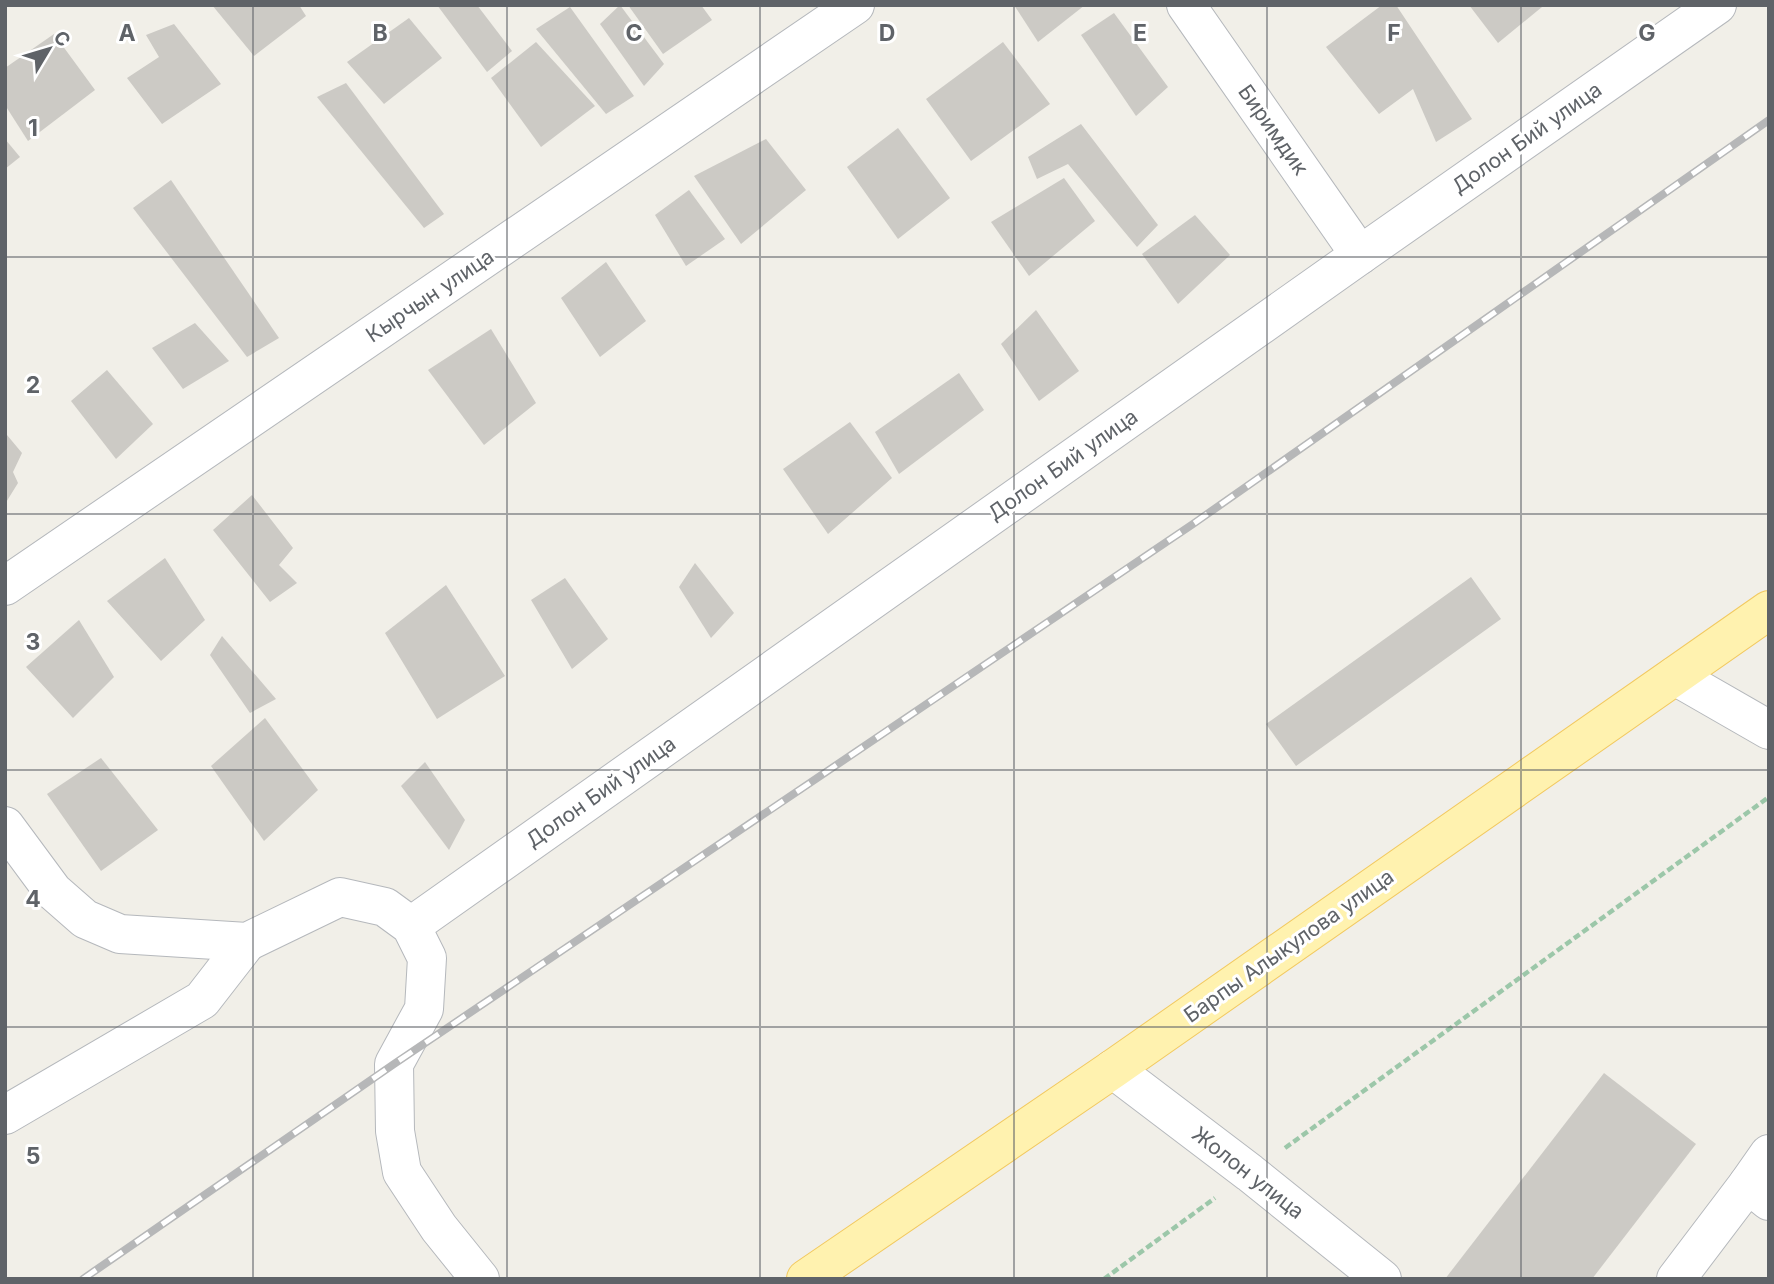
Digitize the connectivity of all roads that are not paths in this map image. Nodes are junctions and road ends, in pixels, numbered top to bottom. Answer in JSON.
{"nodes":[{"id":1,"x":855,"y":5,"type":"edge"},
{"id":2,"x":1186,"y":5,"type":"edge"},
{"id":3,"x":1717,"y":5,"type":"edge"},
{"id":4,"x":1360,"y":255,"type":"junction"},
{"id":5,"x":5,"y":586,"type":"edge"},
{"id":6,"x":1769,"y":610,"type":"edge"},
{"id":7,"x":1675,"y":676,"type":"junction"},
{"id":8,"x":1769,"y":730,"type":"edge"},
{"id":9,"x":5,"y":826,"type":"edge"},
{"id":10,"x":411,"y":926,"type":"junction"},
{"id":11,"x":247,"y":942,"type":"junction"},
{"id":12,"x":1113,"y":1069,"type":"junction"},
{"id":13,"x":5,"y":1115,"type":"edge"},
{"id":14,"x":1762,"y":1179,"type":"edge"},
{"id":15,"x":480,"y":1279,"type":"edge"},
{"id":16,"x":806,"y":1279,"type":"edge"},
{"id":17,"x":1382,"y":1279,"type":"edge"},
{"id":18,"x":1676,"y":1279,"type":"edge"}],
"edges":[{"from":1,"to":5,"type":"street","name":"Кырчын улица"},
{"from":2,"to":4,"type":"street","name":"Биримдик"},
{"from":3,"to":4,"type":"street","name":"Долон Бий улица"},
{"from":4,"to":10,"type":"street","name":"Долон Бий улица"},
{"from":6,"to":7,"type":"main road","name":"Барпы Алыкулова улица"},
{"from":7,"to":8,"type":"street"},
{"from":7,"to":12,"type":"main road","name":"Барпы Алыкулова улица"},
{"from":9,"to":11,"type":"street"},
{"from":10,"to":11,"type":"street"},
{"from":10,"to":15,"type":"street"},
{"from":11,"to":13,"type":"street"},
{"from":12,"to":16,"type":"main road","name":"Барпы Алыкулова улица"},
{"from":12,"to":17,"type":"street","name":"Жолон улица"},
{"from":14,"to":18,"type":"street"}]}
